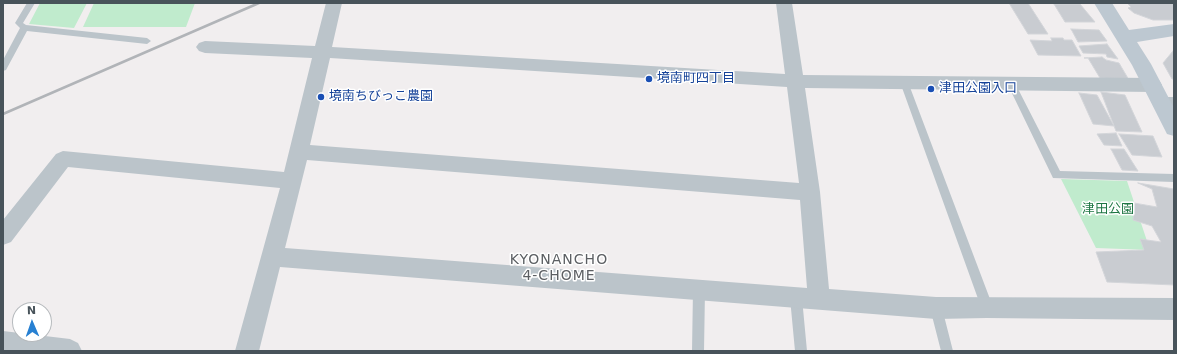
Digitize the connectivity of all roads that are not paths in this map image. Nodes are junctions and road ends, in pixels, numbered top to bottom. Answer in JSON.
{"nodes":[{"id":1,"x":30,"y":3,"type":"edge"},
{"id":2,"x":334,"y":3,"type":"edge"},
{"id":3,"x":784,"y":3,"type":"edge"},
{"id":4,"x":1103,"y":3,"type":"edge"},
{"id":5,"x":24,"y":28,"type":"junction"},
{"id":6,"x":1174,"y":30,"type":"edge"},
{"id":7,"x":1125,"y":37,"type":"junction"},
{"id":8,"x":147,"y":41,"type":"dead end"},
{"id":9,"x":205,"y":46,"type":"dead end"},
{"id":10,"x":323,"y":52,"type":"junction"},
{"id":11,"x":3,"y":68,"type":"edge"},
{"id":12,"x":794,"y":81,"type":"junction"},
{"id":13,"x":904,"y":82,"type":"junction"},
{"id":14,"x":1011,"y":83,"type":"junction"},
{"id":15,"x":1153,"y":85,"type":"junction"},
{"id":16,"x":1168,"y":104,"type":"edge"},
{"id":17,"x":1174,"y":128,"type":"edge"},
{"id":18,"x":299,"y":152,"type":"junction"},
{"id":19,"x":1174,"y":178,"type":"edge"},
{"id":20,"x":292,"y":182,"type":"junction"},
{"id":21,"x":810,"y":192,"type":"junction"},
{"id":22,"x":3,"y":236,"type":"edge"},
{"id":23,"x":273,"y":257,"type":"junction"},
{"id":24,"x":699,"y":290,"type":"junction"},
{"id":25,"x":796,"y":298,"type":"junction"},
{"id":26,"x":819,"y":300,"type":"junction"},
{"id":27,"x":987,"y":307,"type":"junction"},
{"id":28,"x":936,"y":308,"type":"junction"},
{"id":29,"x":1174,"y":309,"type":"edge"},
{"id":30,"x":3,"y":342,"type":"edge"},
{"id":31,"x":29,"y":349,"type":"edge"},
{"id":32,"x":70,"y":351,"type":"edge"},
{"id":33,"x":247,"y":351,"type":"edge"},
{"id":34,"x":698,"y":351,"type":"edge"},
{"id":35,"x":801,"y":351,"type":"edge"},
{"id":36,"x":947,"y":351,"type":"edge"}],
"edges":[{"from":1,"to":5,"type":"lane"},
{"from":2,"to":10,"type":"street"},
{"from":3,"to":12,"type":"street"},
{"from":4,"to":7,"type":"main road"},
{"from":5,"to":8,"type":"lane"},
{"from":5,"to":11,"type":"lane"},
{"from":6,"to":7,"type":"main road"},
{"from":7,"to":15,"type":"main road"},
{"from":9,"to":10,"type":"street"},
{"from":10,"to":12,"type":"street"},
{"from":10,"to":18,"type":"street"},
{"from":12,"to":13,"type":"street"},
{"from":12,"to":21,"type":"street"},
{"from":13,"to":14,"type":"street"},
{"from":13,"to":27,"type":"lane"},
{"from":14,"to":15,"type":"street"},
{"from":14,"to":19,"type":"lane"},
{"from":15,"to":16,"type":"main road"},
{"from":16,"to":17,"type":"main road"},
{"from":18,"to":20,"type":"street"},
{"from":18,"to":21,"type":"street"},
{"from":20,"to":22,"type":"street"},
{"from":20,"to":23,"type":"street"},
{"from":21,"to":26,"type":"street"},
{"from":23,"to":24,"type":"street"},
{"from":23,"to":33,"type":"street"},
{"from":24,"to":25,"type":"street"},
{"from":24,"to":34,"type":"lane"},
{"from":25,"to":26,"type":"street"},
{"from":25,"to":35,"type":"lane"},
{"from":26,"to":28,"type":"street"},
{"from":27,"to":28,"type":"street"},
{"from":27,"to":29,"type":"street"},
{"from":28,"to":36,"type":"lane"},
{"from":30,"to":31,"type":"street"},
{"from":31,"to":32,"type":"street"}]}
